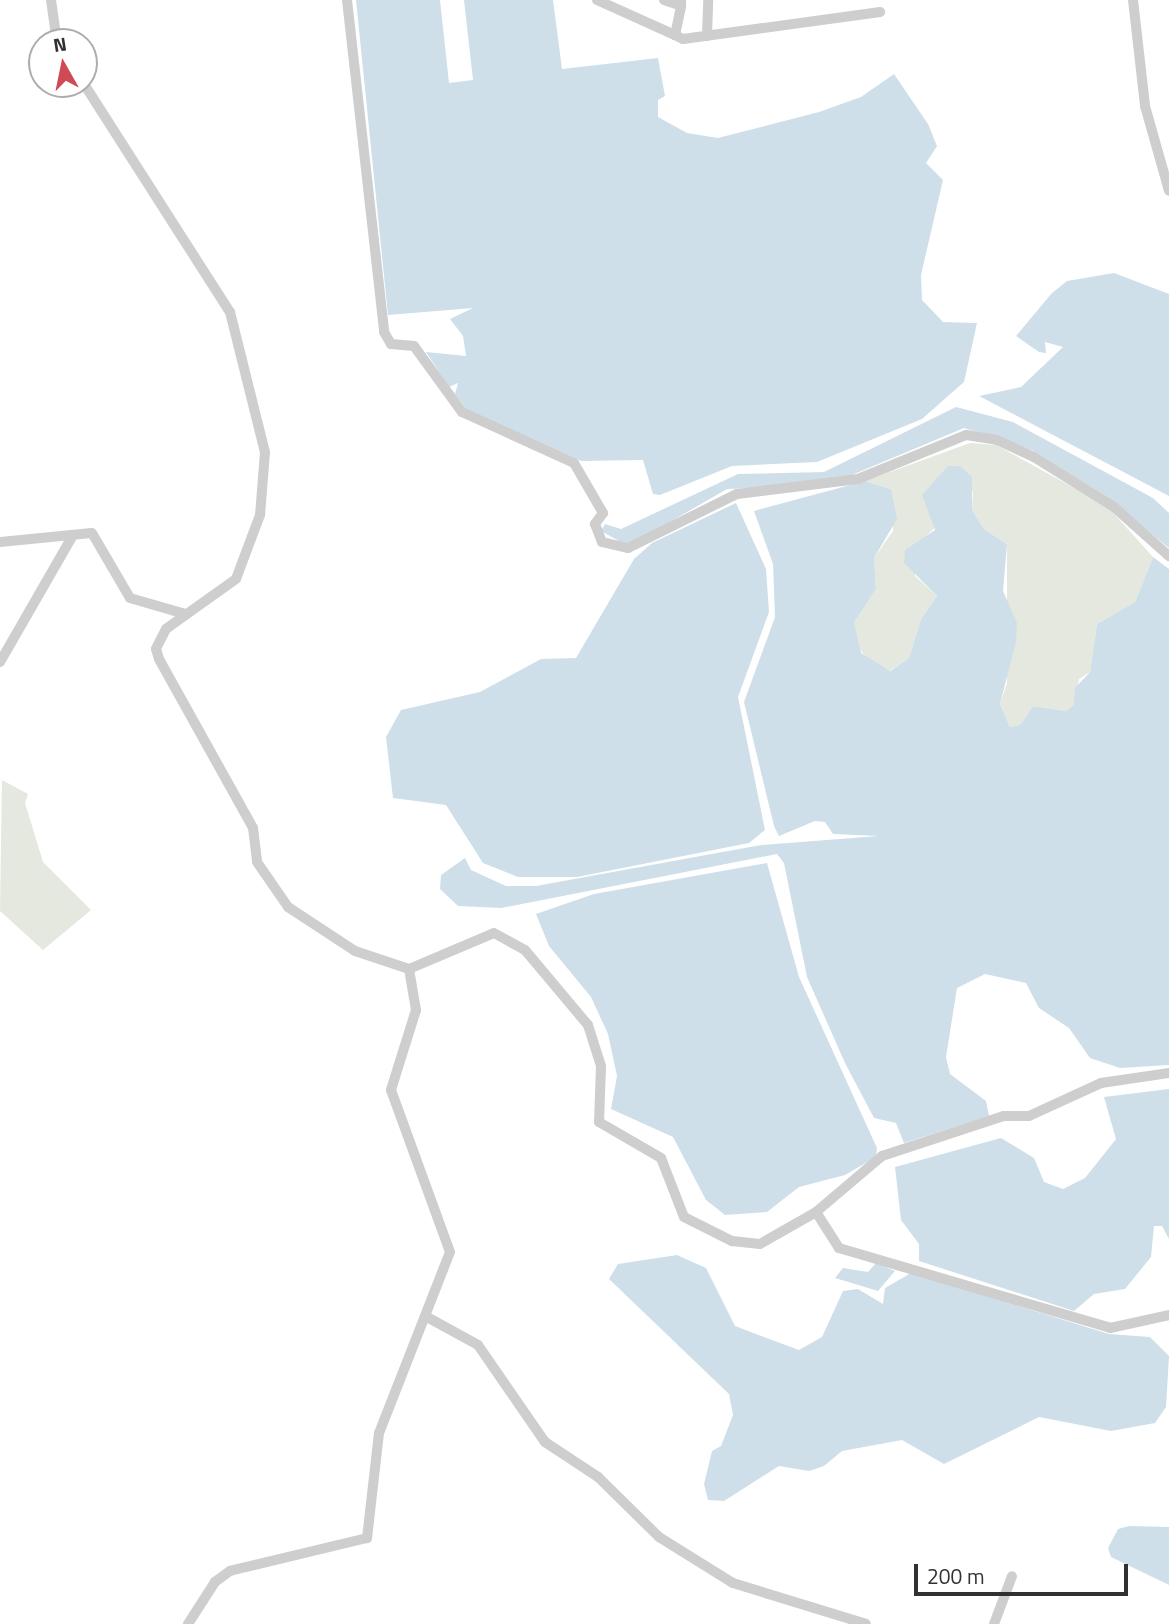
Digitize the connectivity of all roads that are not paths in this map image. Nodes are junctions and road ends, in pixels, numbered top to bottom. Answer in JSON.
{"nodes":[{"id":1,"x":51,"y":0,"type":"edge"},
{"id":2,"x":347,"y":0,"type":"edge"},
{"id":3,"x":597,"y":0,"type":"edge"},
{"id":4,"x":664,"y":0,"type":"edge"},
{"id":5,"x":708,"y":0,"type":"edge"},
{"id":6,"x":1133,"y":0,"type":"edge"},
{"id":7,"x":681,"y":3,"type":"edge"},
{"id":8,"x":880,"y":12,"type":"dead end"},
{"id":9,"x":50,"y":28,"type":"edge"},
{"id":10,"x":675,"y":35,"type":"junction"},
{"id":11,"x":707,"y":36,"type":"junction"},
{"id":12,"x":93,"y":98,"type":"edge"},
{"id":13,"x":1169,"y":191,"type":"edge"},
{"id":14,"x":74,"y":535,"type":"junction"},
{"id":15,"x":0,"y":542,"type":"edge"},
{"id":16,"x":1169,"y":556,"type":"edge"},
{"id":17,"x":184,"y":614,"type":"junction"},
{"id":18,"x":0,"y":662,"type":"edge"},
{"id":19,"x":409,"y":969,"type":"junction"},
{"id":20,"x":1169,"y":1073,"type":"edge"},
{"id":21,"x":816,"y":1212,"type":"junction"},
{"id":22,"x":1169,"y":1315,"type":"edge"},
{"id":23,"x":427,"y":1317,"type":"junction"},
{"id":24,"x":1012,"y":1576,"type":"dead end"},
{"id":25,"x":861,"y":1623,"type":"edge"},
{"id":26,"x":188,"y":1624,"type":"edge"},
{"id":27,"x":994,"y":1624,"type":"edge"}],
"edges":[{"from":1,"to":9,"type":"street"},
{"from":2,"to":16,"type":"street"},
{"from":3,"to":10,"type":"street"},
{"from":4,"to":7,"type":"street"},
{"from":5,"to":11,"type":"street"},
{"from":6,"to":13,"type":"street"},
{"from":7,"to":10,"type":"street"},
{"from":8,"to":11,"type":"street"},
{"from":10,"to":11,"type":"street"},
{"from":12,"to":17,"type":"street"},
{"from":14,"to":15,"type":"street"},
{"from":14,"to":17,"type":"street"},
{"from":14,"to":18,"type":"street"},
{"from":17,"to":19,"type":"street"},
{"from":19,"to":21,"type":"street"},
{"from":19,"to":23,"type":"street"},
{"from":20,"to":21,"type":"street"},
{"from":21,"to":22,"type":"street"},
{"from":23,"to":25,"type":"street"},
{"from":23,"to":26,"type":"street"},
{"from":24,"to":27,"type":"street"}]}
